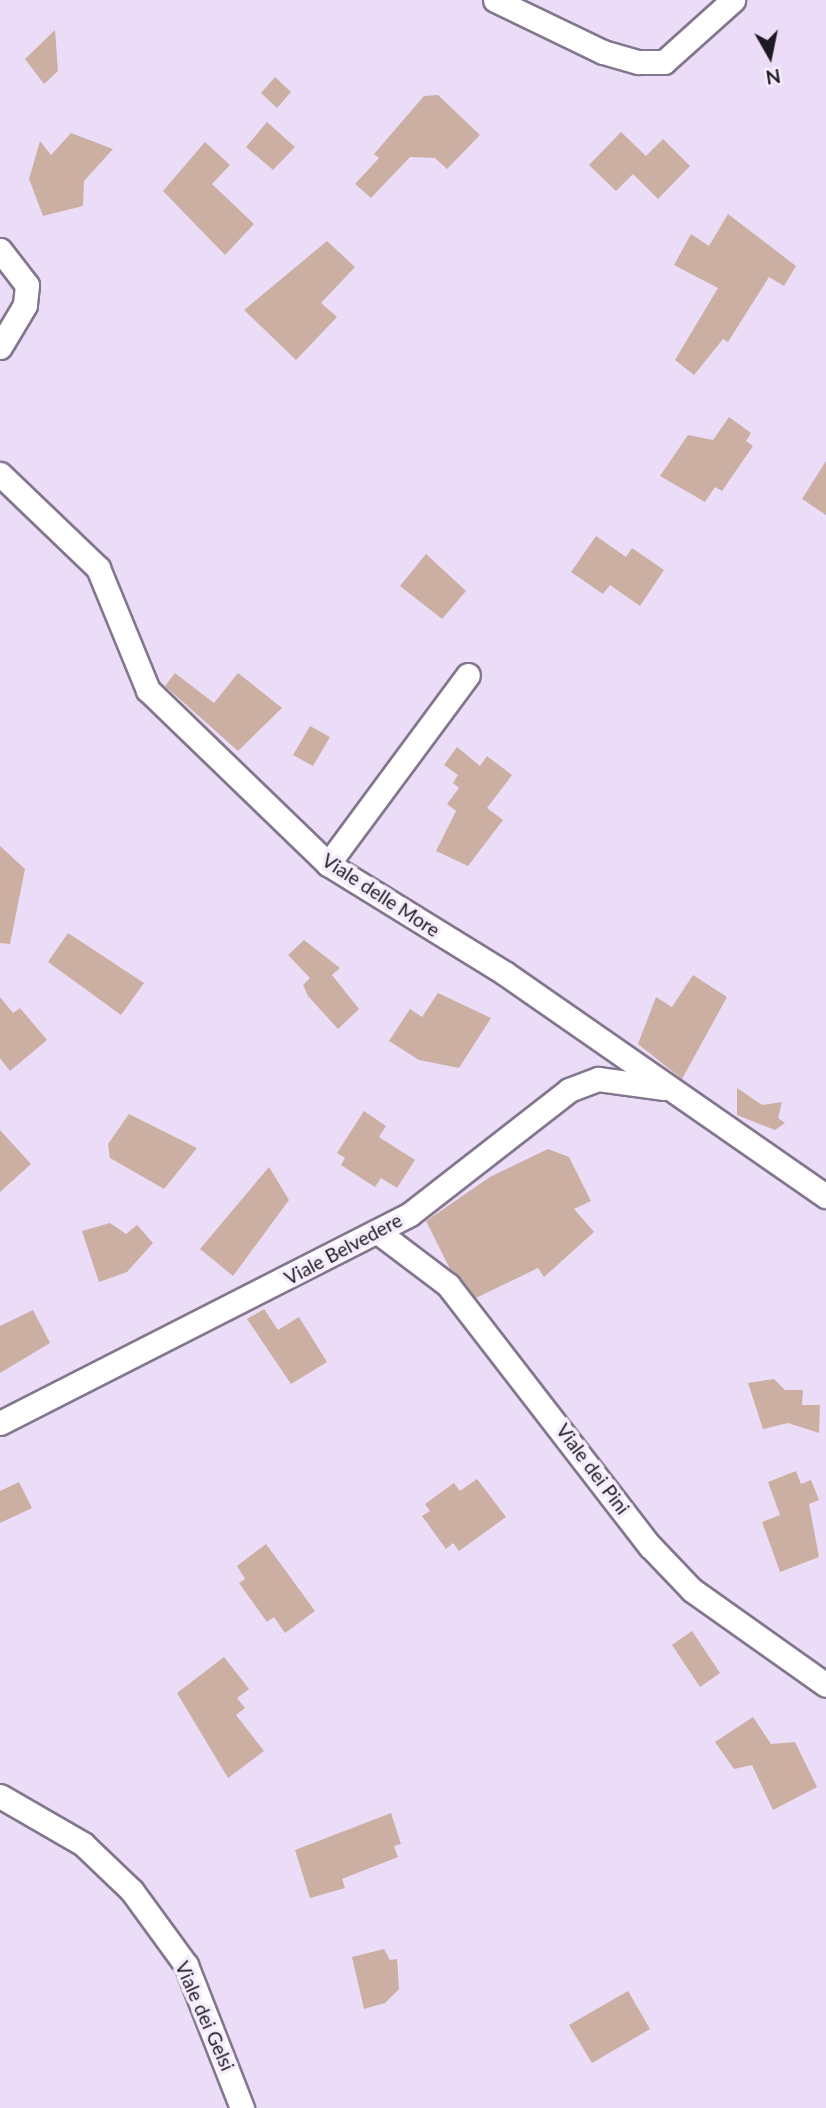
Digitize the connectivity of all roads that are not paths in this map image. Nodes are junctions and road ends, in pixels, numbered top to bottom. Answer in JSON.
{"nodes":[{"id":1,"x":495,"y":0,"type":"edge"},
{"id":2,"x":733,"y":0,"type":"edge"},
{"id":3,"x":0,"y":250,"type":"edge"},
{"id":4,"x":0,"y":346,"type":"edge"},
{"id":5,"x":0,"y":474,"type":"edge"},
{"id":6,"x":468,"y":675,"type":"dead end"},
{"id":7,"x":328,"y":863,"type":"junction"},
{"id":8,"x":674,"y":1091,"type":"junction"},
{"id":9,"x":826,"y":1196,"type":"edge"},
{"id":10,"x":378,"y":1232,"type":"junction"},
{"id":11,"x":0,"y":1423,"type":"edge"},
{"id":12,"x":826,"y":1685,"type":"edge"},
{"id":13,"x":0,"y":1796,"type":"edge"},
{"id":14,"x":242,"y":2108,"type":"edge"}],
"edges":[{"from":1,"to":2,"type":"street"},
{"from":3,"to":4,"type":"street"},
{"from":5,"to":7,"type":"street","name":"Viale delle More"},
{"from":6,"to":7,"type":"street"},
{"from":7,"to":8,"type":"street","name":"Viale delle More"},
{"from":8,"to":9,"type":"street","name":"Viale delle More"},
{"from":8,"to":10,"type":"street","name":"Viale Belvedere"},
{"from":10,"to":11,"type":"street","name":"Viale Belvedere"},
{"from":10,"to":12,"type":"street","name":"Viale dei Pini"},
{"from":13,"to":14,"type":"street","name":"Viale dei Gelsi"}]}
